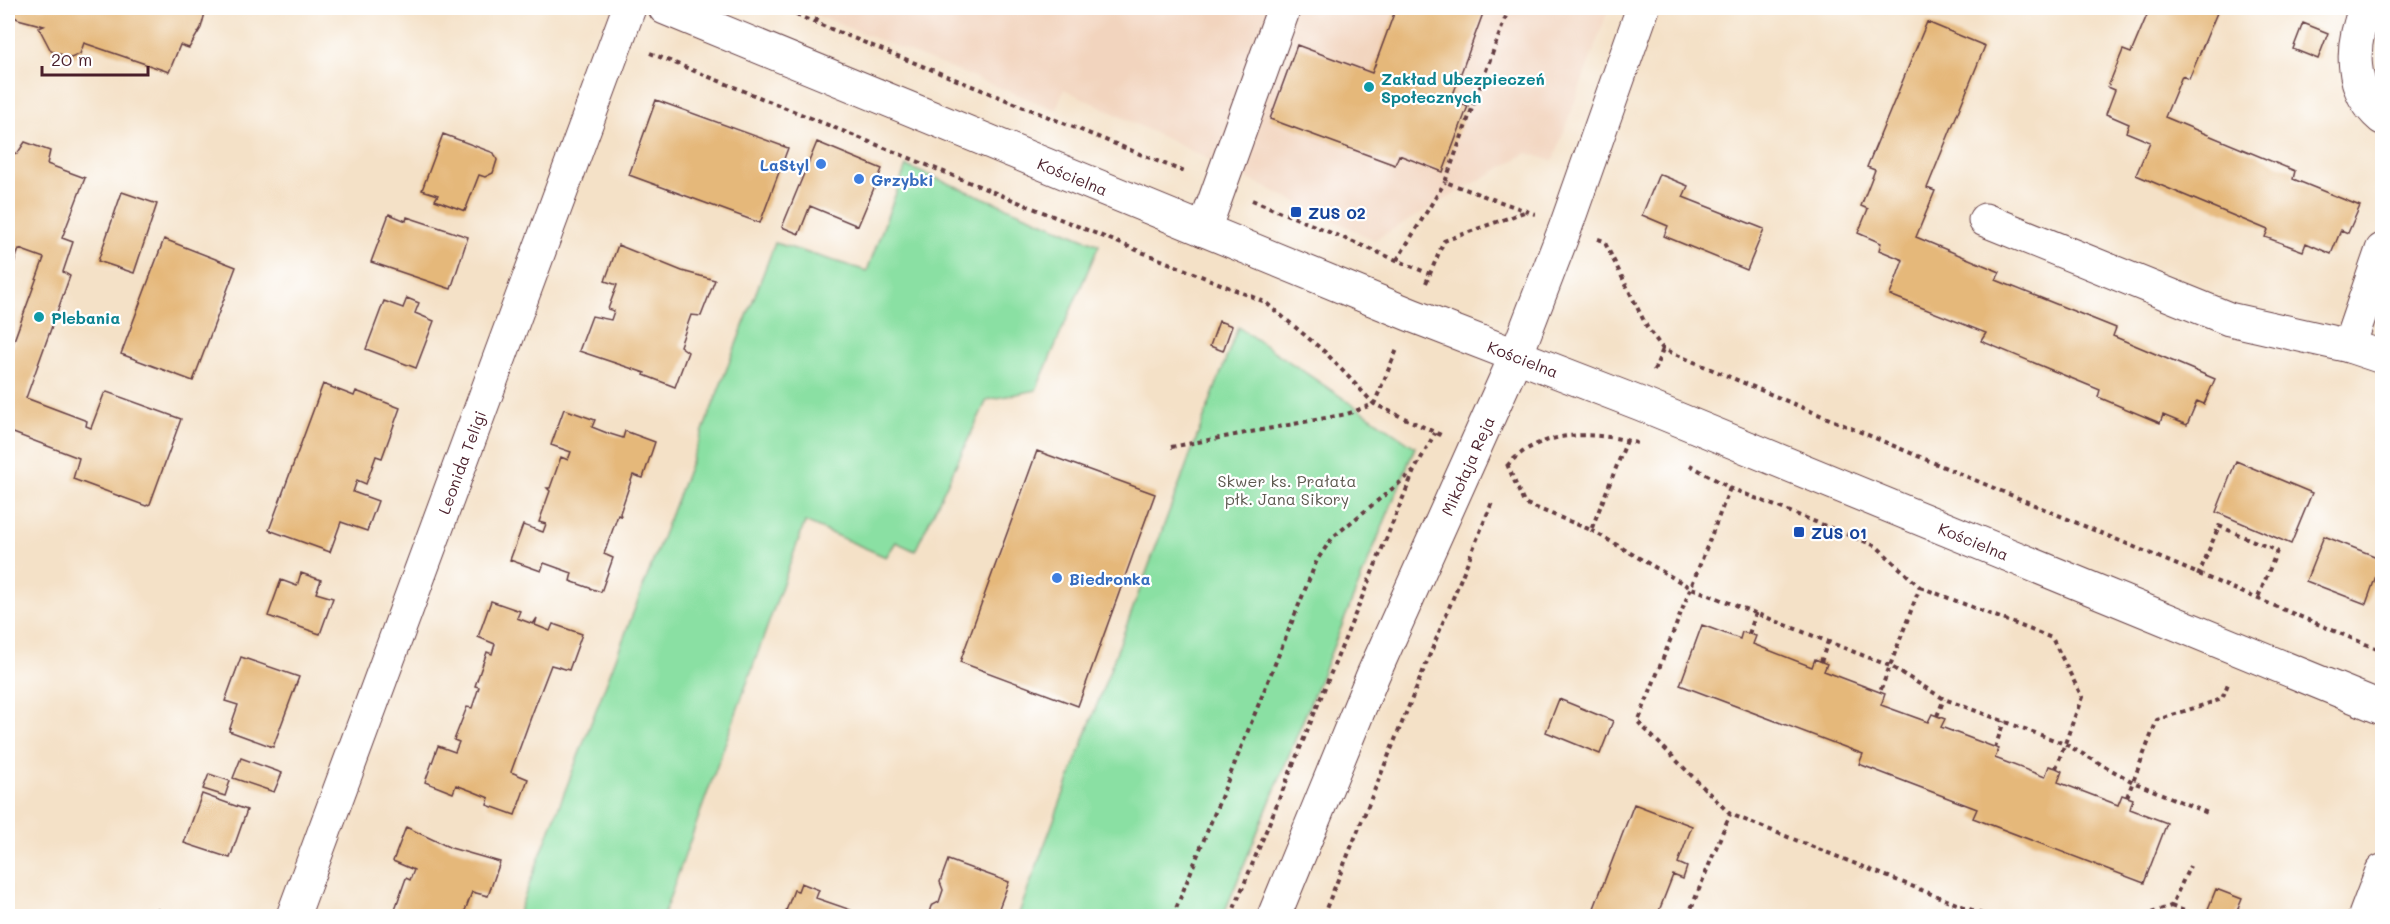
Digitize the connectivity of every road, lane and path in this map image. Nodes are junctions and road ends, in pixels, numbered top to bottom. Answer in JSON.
{"nodes":[{"id":1,"x":629,"y":8,"type":"edge"},
{"id":2,"x":665,"y":8,"type":"edge"},
{"id":3,"x":779,"y":8,"type":"edge"},
{"id":4,"x":822,"y":8,"type":"edge"},
{"id":5,"x":1284,"y":8,"type":"edge"},
{"id":6,"x":1509,"y":8,"type":"edge"},
{"id":7,"x":1642,"y":8,"type":"edge"},
{"id":8,"x":2366,"y":8,"type":"edge"},
{"id":9,"x":816,"y":22,"type":"junction"},
{"id":10,"x":616,"y":40,"type":"junction"},
{"id":11,"x":2382,"y":118,"type":"edge"},
{"id":12,"x":1445,"y":182,"type":"junction"},
{"id":13,"x":1220,"y":187,"type":"junction"},
{"id":14,"x":1527,"y":211,"type":"dead end"},
{"id":15,"x":1985,"y":220,"type":"dead end"},
{"id":16,"x":1204,"y":230,"type":"junction"},
{"id":17,"x":1594,"y":237,"type":"dead end"},
{"id":18,"x":2382,"y":250,"type":"edge"},
{"id":19,"x":1397,"y":260,"type":"junction"},
{"id":20,"x":1430,"y":274,"type":"dead end"},
{"id":21,"x":2349,"y":346,"type":"junction"},
{"id":22,"x":1663,"y":349,"type":"junction"},
{"id":23,"x":1516,"y":356,"type":"junction"},
{"id":24,"x":2382,"y":357,"type":"edge"},
{"id":25,"x":1653,"y":375,"type":"dead end"},
{"id":26,"x":1374,"y":404,"type":"junction"},
{"id":27,"x":1627,"y":440,"type":"junction"},
{"id":28,"x":1647,"y":446,"type":"dead end"},
{"id":29,"x":1171,"y":447,"type":"dead end"},
{"id":30,"x":1685,"y":462,"type":"dead end"},
{"id":31,"x":1507,"y":464,"type":"junction"},
{"id":32,"x":1414,"y":471,"type":"junction"},
{"id":33,"x":1503,"y":474,"type":"dead end"},
{"id":34,"x":1730,"y":488,"type":"junction"},
{"id":35,"x":1495,"y":495,"type":"dead end"},
{"id":36,"x":1591,"y":530,"type":"junction"},
{"id":37,"x":2198,"y":576,"type":"junction"},
{"id":38,"x":1689,"y":587,"type":"junction"},
{"id":39,"x":1920,"y":587,"type":"junction"},
{"id":40,"x":2257,"y":600,"type":"junction"},
{"id":41,"x":1756,"y":613,"type":"junction"},
{"id":42,"x":1749,"y":634,"type":"dead end"},
{"id":43,"x":1828,"y":641,"type":"junction"},
{"id":44,"x":2240,"y":650,"type":"junction"},
{"id":45,"x":2382,"y":651,"type":"edge"},
{"id":46,"x":1821,"y":662,"type":"dead end"},
{"id":47,"x":1890,"y":666,"type":"junction"},
{"id":48,"x":1880,"y":692,"type":"dead end"},
{"id":49,"x":1944,"y":699,"type":"junction"},
{"id":50,"x":2382,"y":708,"type":"edge"},
{"id":51,"x":1937,"y":716,"type":"dead end"},
{"id":52,"x":2004,"y":721,"type":"junction"},
{"id":53,"x":2065,"y":744,"type":"junction"},
{"id":54,"x":1995,"y":748,"type":"dead end"},
{"id":55,"x":2056,"y":768,"type":"dead end"},
{"id":56,"x":2133,"y":782,"type":"junction"},
{"id":57,"x":2127,"y":797,"type":"dead end"},
{"id":58,"x":1730,"y":814,"type":"junction"},
{"id":59,"x":2210,"y":814,"type":"dead end"},
{"id":60,"x":2190,"y":866,"type":"dead end"},
{"id":61,"x":2382,"y":871,"type":"edge"},
{"id":62,"x":2171,"y":906,"type":"junction"},
{"id":63,"x":293,"y":916,"type":"edge"},
{"id":64,"x":1173,"y":916,"type":"edge"},
{"id":65,"x":1231,"y":916,"type":"edge"},
{"id":66,"x":1274,"y":916,"type":"edge"},
{"id":67,"x":1323,"y":916,"type":"edge"},
{"id":68,"x":1688,"y":916,"type":"edge"},
{"id":69,"x":1987,"y":916,"type":"edge"},
{"id":70,"x":2143,"y":916,"type":"edge"},
{"id":71,"x":2199,"y":916,"type":"edge"},
{"id":72,"x":2365,"y":916,"type":"edge"}],
"edges":[{"from":1,"to":10,"type":"street","name":"Leonida Teligi"},
{"from":2,"to":16,"type":"street","name":"Kościelna"},
{"from":3,"to":9,"type":"path"},
{"from":4,"to":9,"type":"path"},
{"from":5,"to":13,"type":"street"},
{"from":6,"to":12,"type":"path"},
{"from":7,"to":23,"type":"street","name":"Mikołaja Reja"},
{"from":8,"to":11,"type":"street"},
{"from":9,"to":13,"type":"path"},
{"from":10,"to":26,"type":"path"},
{"from":10,"to":63,"type":"street","name":"Leonida Teligi"},
{"from":12,"to":14,"type":"path"},
{"from":12,"to":19,"type":"path"},
{"from":13,"to":16,"type":"street"},
{"from":13,"to":19,"type":"path"},
{"from":15,"to":21,"type":"street"},
{"from":16,"to":23,"type":"street","name":"Kościelna"},
{"from":17,"to":22,"type":"path"},
{"from":18,"to":21,"type":"street"},
{"from":19,"to":20,"type":"path"},
{"from":21,"to":24,"type":"street"},
{"from":22,"to":25,"type":"path"},
{"from":22,"to":37,"type":"path"},
{"from":23,"to":44,"type":"street","name":"Kościelna"},
{"from":23,"to":66,"type":"street","name":"Mikołaja Reja"},
{"from":26,"to":29,"type":"path"},
{"from":26,"to":32,"type":"path"},
{"from":27,"to":28,"type":"path"},
{"from":27,"to":31,"type":"path"},
{"from":27,"to":36,"type":"path"},
{"from":30,"to":34,"type":"path"},
{"from":31,"to":33,"type":"path"},
{"from":31,"to":36,"type":"path"},
{"from":32,"to":64,"type":"path"},
{"from":32,"to":65,"type":"path"},
{"from":34,"to":38,"type":"path"},
{"from":34,"to":39,"type":"path"},
{"from":35,"to":67,"type":"path"},
{"from":36,"to":38,"type":"path"},
{"from":37,"to":40,"type":"path"},
{"from":37,"to":40,"type":"path"},
{"from":38,"to":41,"type":"path"},
{"from":38,"to":58,"type":"path"},
{"from":39,"to":47,"type":"path"},
{"from":39,"to":53,"type":"path"},
{"from":40,"to":45,"type":"path"},
{"from":41,"to":42,"type":"path"},
{"from":41,"to":43,"type":"path"},
{"from":43,"to":46,"type":"path"},
{"from":43,"to":47,"type":"path"},
{"from":44,"to":50,"type":"street","name":"Kościelna"},
{"from":44,"to":56,"type":"path"},
{"from":47,"to":48,"type":"path"},
{"from":47,"to":49,"type":"path"},
{"from":49,"to":51,"type":"path"},
{"from":49,"to":52,"type":"path"},
{"from":52,"to":53,"type":"path"},
{"from":52,"to":54,"type":"path"},
{"from":53,"to":55,"type":"path"},
{"from":53,"to":56,"type":"path"},
{"from":56,"to":57,"type":"path"},
{"from":56,"to":59,"type":"path"},
{"from":58,"to":68,"type":"path"},
{"from":58,"to":69,"type":"path"},
{"from":60,"to":62,"type":"path"},
{"from":61,"to":72,"type":"street"},
{"from":62,"to":70,"type":"path"},
{"from":62,"to":71,"type":"path"}]}
